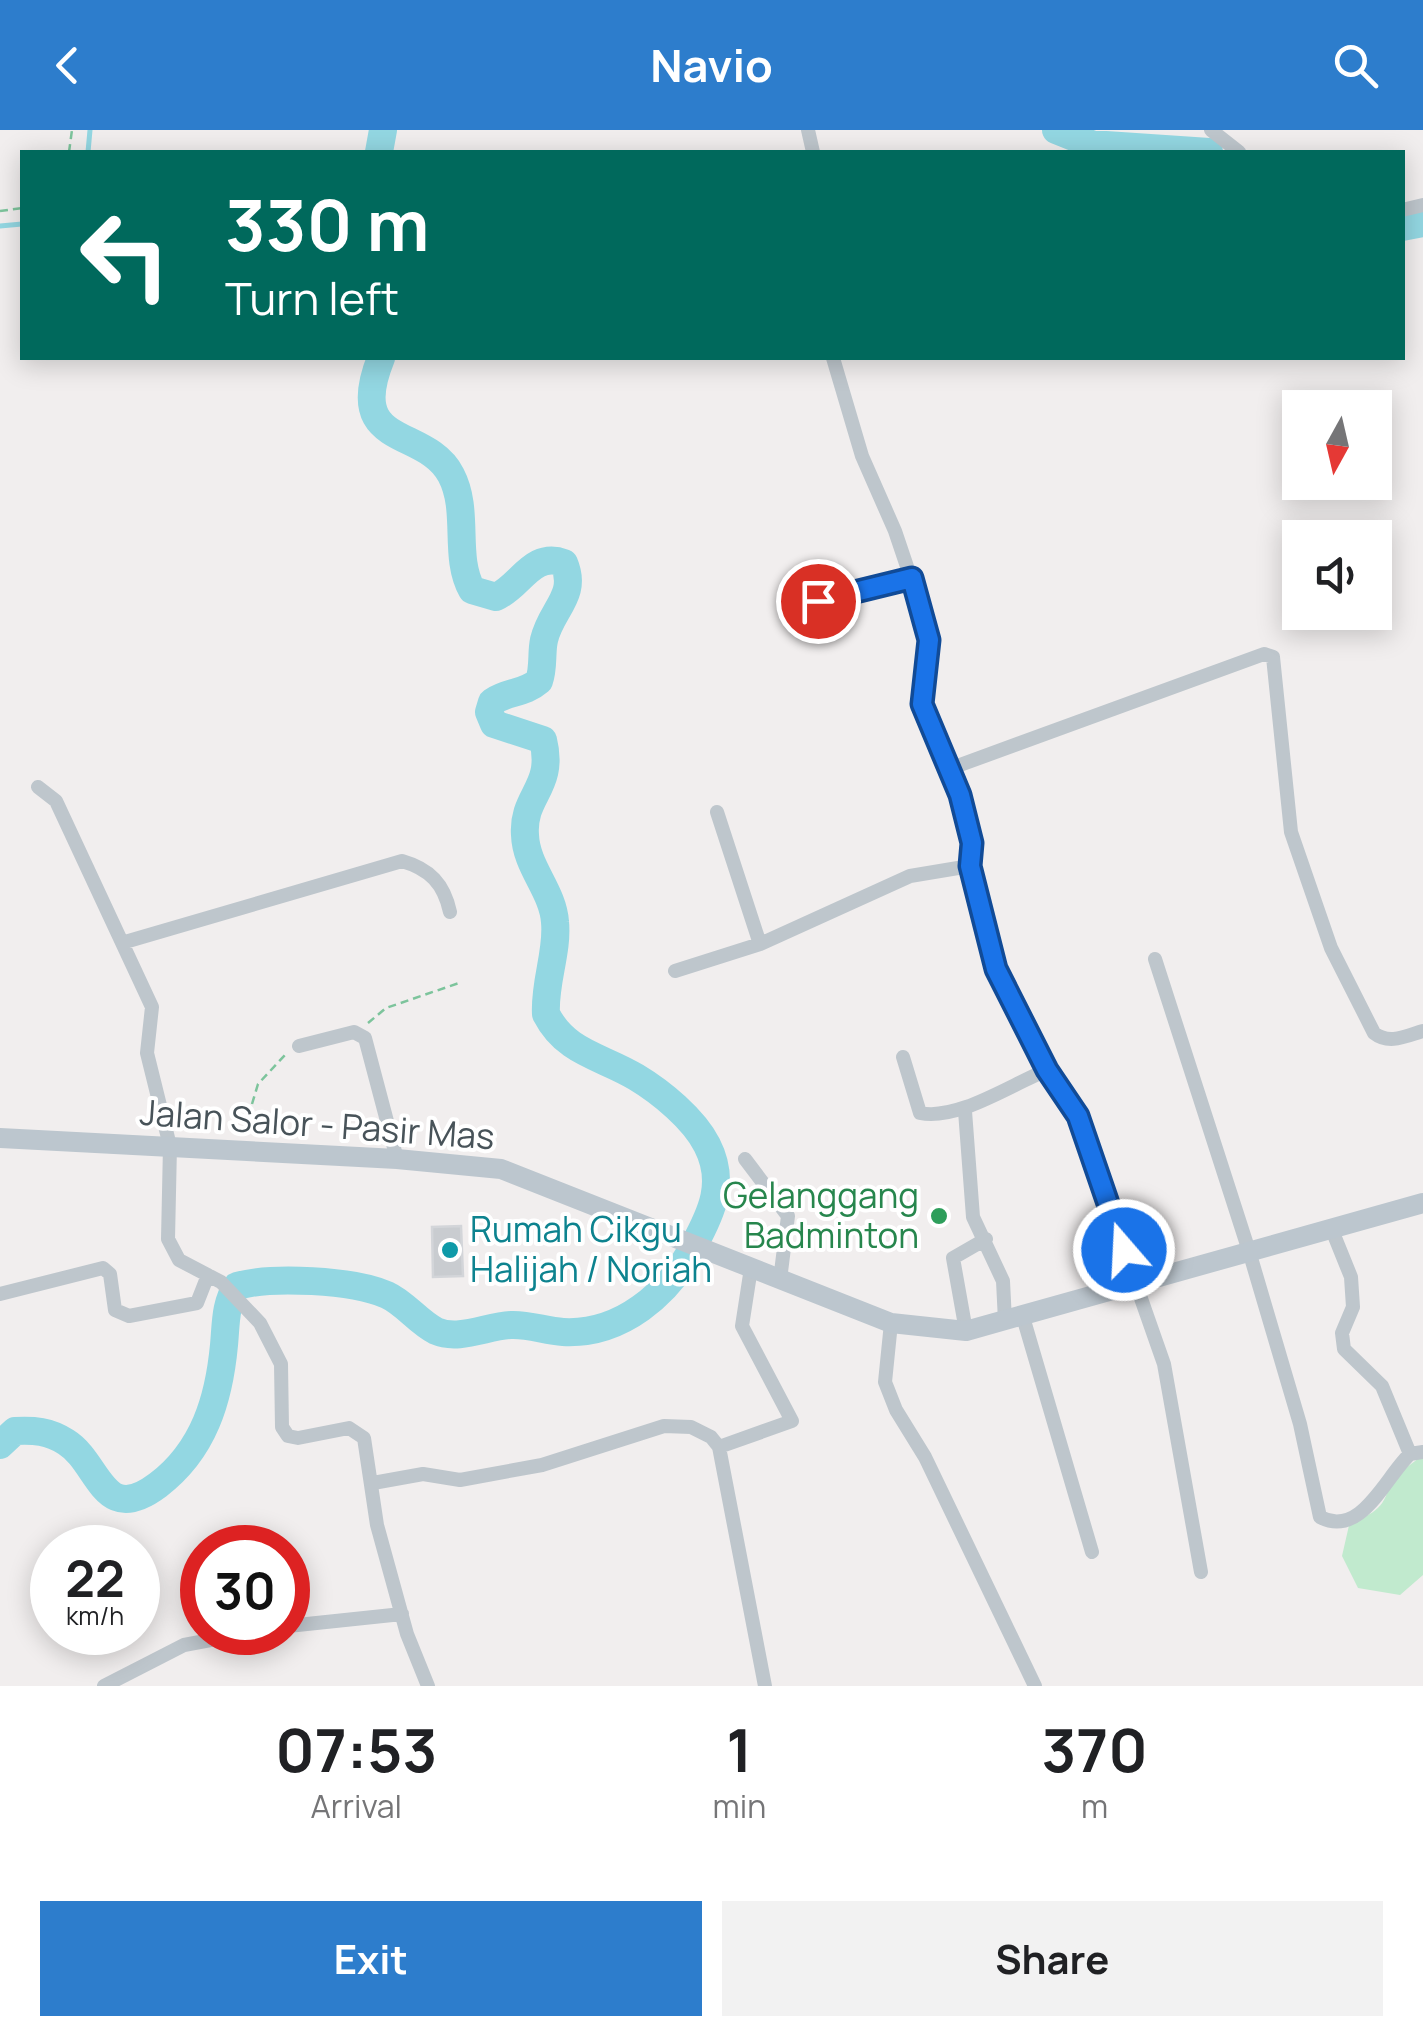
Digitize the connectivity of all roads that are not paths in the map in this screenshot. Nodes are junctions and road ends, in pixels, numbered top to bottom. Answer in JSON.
{"nodes":[{"id":1,"x":1210,"y":130,"type":"edge"},
{"id":2,"x":1236,"y":150,"type":"edge"},
{"id":3,"x":834,"y":360,"type":"edge"},
{"id":4,"x":912,"y":578,"type":"junction"},
{"id":5,"x":793,"y":622,"type":"dead end"},
{"id":6,"x":949,"y":769,"type":"junction"},
{"id":7,"x":38,"y":787,"type":"dead end"},
{"id":8,"x":717,"y":812,"type":"dead end"},
{"id":9,"x":970,"y":866,"type":"junction"},
{"id":10,"x":450,"y":912,"type":"dead end"},
{"id":11,"x":125,"y":942,"type":"junction"},
{"id":12,"x":760,"y":944,"type":"junction"},
{"id":13,"x":1155,"y":958,"type":"dead end"},
{"id":14,"x":675,"y":971,"type":"dead end"},
{"id":15,"x":1423,"y":1031,"type":"edge"},
{"id":16,"x":299,"y":1046,"type":"road end"},
{"id":17,"x":903,"y":1057,"type":"dead end"},
{"id":18,"x":1047,"y":1070,"type":"junction"},
{"id":19,"x":964,"y":1111,"type":"junction"},
{"id":20,"x":0,"y":1138,"type":"edge"},
{"id":21,"x":170,"y":1146,"type":"junction"},
{"id":22,"x":397,"y":1159,"type":"junction"},
{"id":23,"x":744,"y":1159,"type":"dead end"},
{"id":24,"x":1423,"y":1202,"type":"edge"},
{"id":25,"x":1332,"y":1230,"type":"junction"},
{"id":26,"x":986,"y":1238,"type":"junction"},
{"id":27,"x":1249,"y":1251,"type":"junction"},
{"id":28,"x":750,"y":1268,"type":"junction"},
{"id":29,"x":214,"y":1278,"type":"junction"},
{"id":30,"x":780,"y":1280,"type":"junction"},
{"id":31,"x":1136,"y":1284,"type":"junction"},
{"id":32,"x":0,"y":1294,"type":"edge"},
{"id":33,"x":1014,"y":1319,"type":"junction"},
{"id":34,"x":891,"y":1323,"type":"junction"},
{"id":35,"x":966,"y":1331,"type":"junction"},
{"id":36,"x":719,"y":1448,"type":"junction"},
{"id":37,"x":1416,"y":1453,"type":"edge"},
{"id":38,"x":373,"y":1483,"type":"junction"},
{"id":39,"x":1092,"y":1552,"type":"dead end"},
{"id":40,"x":1201,"y":1572,"type":"dead end"},
{"id":41,"x":402,"y":1614,"type":"junction"},
{"id":42,"x":310,"y":1624,"type":"edge"},
{"id":43,"x":180,"y":1647,"type":"edge"},
{"id":44,"x":104,"y":1686,"type":"edge"},
{"id":45,"x":428,"y":1686,"type":"edge"},
{"id":46,"x":766,"y":1686,"type":"edge"},
{"id":47,"x":1034,"y":1686,"type":"edge"}],
"edges":[{"from":1,"to":2,"type":"street"},
{"from":3,"to":4,"type":"street"},
{"from":4,"to":5,"type":"lane"},
{"from":4,"to":6,"type":"street"},
{"from":6,"to":9,"type":"street"},
{"from":6,"to":15,"type":"street"},
{"from":7,"to":11,"type":"street"},
{"from":8,"to":12,"type":"street"},
{"from":9,"to":12,"type":"street"},
{"from":9,"to":18,"type":"street"},
{"from":10,"to":11,"type":"street"},
{"from":11,"to":21,"type":"street"},
{"from":12,"to":14,"type":"street"},
{"from":13,"to":27,"type":"street"},
{"from":16,"to":22,"type":"street"},
{"from":17,"to":19,"type":"street"},
{"from":18,"to":19,"type":"street"},
{"from":18,"to":31,"type":"street"},
{"from":19,"to":26,"type":"street"},
{"from":20,"to":21,"type":"main road","name":"Jalan Salor - Pasir Mas"},
{"from":21,"to":22,"type":"main road","name":"Jalan Salor - Pasir Mas"},
{"from":21,"to":29,"type":"street"},
{"from":22,"to":28,"type":"main road","name":"Jalan Salor - Pasir Mas"},
{"from":23,"to":30,"type":"street"},
{"from":24,"to":25,"type":"main road","name":"Jalan Salor - Pasir Mas"},
{"from":25,"to":27,"type":"main road","name":"Jalan Salor - Pasir Mas"},
{"from":25,"to":37,"type":"street"},
{"from":26,"to":33,"type":"street"},
{"from":26,"to":35,"type":"street"},
{"from":27,"to":31,"type":"main road","name":"Jalan Salor - Pasir Mas"},
{"from":27,"to":37,"type":"street"},
{"from":28,"to":30,"type":"main road","name":"Jalan Salor - Pasir Mas"},
{"from":28,"to":36,"type":"street"},
{"from":29,"to":32,"type":"street"},
{"from":29,"to":38,"type":"street"},
{"from":30,"to":34,"type":"main road","name":"Jalan Salor - Pasir Mas"},
{"from":31,"to":33,"type":"main road","name":"Jalan Salor - Pasir Mas"},
{"from":31,"to":40,"type":"street"},
{"from":33,"to":35,"type":"main road","name":"Jalan Salor - Pasir Mas"},
{"from":33,"to":39,"type":"street"},
{"from":34,"to":35,"type":"main road","name":"Jalan Salor - Pasir Mas"},
{"from":34,"to":47,"type":"street"},
{"from":36,"to":38,"type":"street"},
{"from":36,"to":46,"type":"street"},
{"from":38,"to":41,"type":"street"},
{"from":41,"to":42,"type":"street"},
{"from":41,"to":45,"type":"street"},
{"from":43,"to":44,"type":"street"}]}
